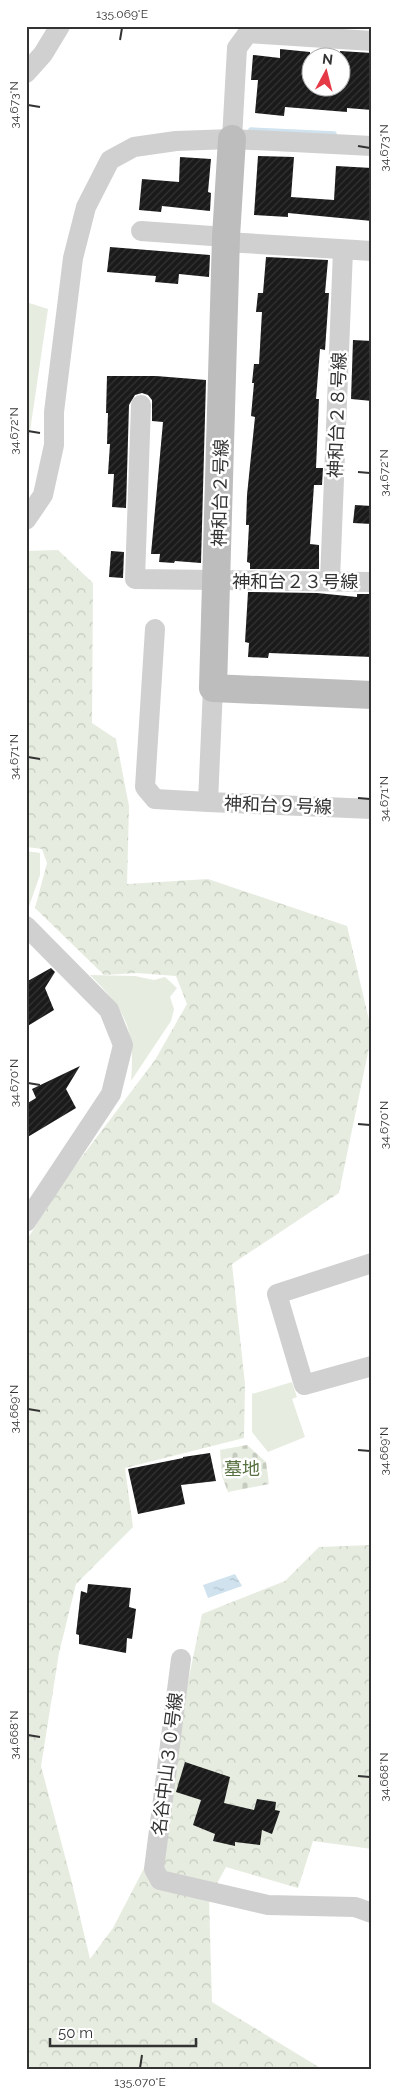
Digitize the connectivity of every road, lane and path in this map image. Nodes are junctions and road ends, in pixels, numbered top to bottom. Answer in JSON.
{"nodes":[{"id":1,"x":60,"y":26,"type":"edge"},
{"id":2,"x":251,"y":30,"type":"edge"},
{"id":3,"x":372,"y":41,"type":"edge"},
{"id":4,"x":26,"y":73,"type":"edge"},
{"id":5,"x":232,"y":139,"type":"junction"},
{"id":6,"x":372,"y":146,"type":"edge"},
{"id":7,"x":141,"y":231,"type":"dead end"},
{"id":8,"x":226,"y":240,"type":"junction"},
{"id":9,"x":343,"y":250,"type":"junction"},
{"id":10,"x":372,"y":251,"type":"edge"},
{"id":11,"x":141,"y":404,"type":"dead end"},
{"id":12,"x":26,"y":520,"type":"edge"},
{"id":13,"x":330,"y":580,"type":"junction"},
{"id":14,"x":217,"y":581,"type":"junction"},
{"id":15,"x":372,"y":582,"type":"edge"},
{"id":16,"x":155,"y":629,"type":"dead end"},
{"id":17,"x":213,"y":688,"type":"junction"},
{"id":18,"x":372,"y":695,"type":"edge"},
{"id":19,"x":208,"y":802,"type":"junction"},
{"id":20,"x":372,"y":809,"type":"edge"},
{"id":21,"x":26,"y":926,"type":"edge"},
{"id":22,"x":26,"y":1222,"type":"edge"},
{"id":23,"x":372,"y":1262,"type":"edge"},
{"id":24,"x":372,"y":1366,"type":"edge"},
{"id":25,"x":181,"y":1659,"type":"dead end"},
{"id":26,"x":372,"y":1913,"type":"edge"}],
"edges":[{"from":1,"to":4,"type":"street"},
{"from":2,"to":3,"type":"street"},
{"from":2,"to":5,"type":"street"},
{"from":5,"to":6,"type":"street"},
{"from":5,"to":8,"type":"street","name":"神和台２号線"},
{"from":5,"to":12,"type":"street"},
{"from":7,"to":8,"type":"street"},
{"from":8,"to":9,"type":"street"},
{"from":8,"to":14,"type":"street","name":"神和台２号線"},
{"from":9,"to":10,"type":"street"},
{"from":9,"to":13,"type":"street","name":"神和台２８号線"},
{"from":11,"to":14,"type":"street","name":"神和台２３号線"},
{"from":13,"to":14,"type":"street","name":"神和台２３号線"},
{"from":13,"to":15,"type":"street","name":"神和台２３号線"},
{"from":14,"to":17,"type":"street","name":"神和台２号線"},
{"from":16,"to":19,"type":"street"},
{"from":17,"to":18,"type":"street"},
{"from":17,"to":19,"type":"street","name":"神和台９号線"},
{"from":19,"to":20,"type":"street","name":"神和台９号線"},
{"from":21,"to":22,"type":"street"},
{"from":23,"to":24,"type":"street"},
{"from":25,"to":26,"type":"street","name":"名谷中山３０号線"}]}
